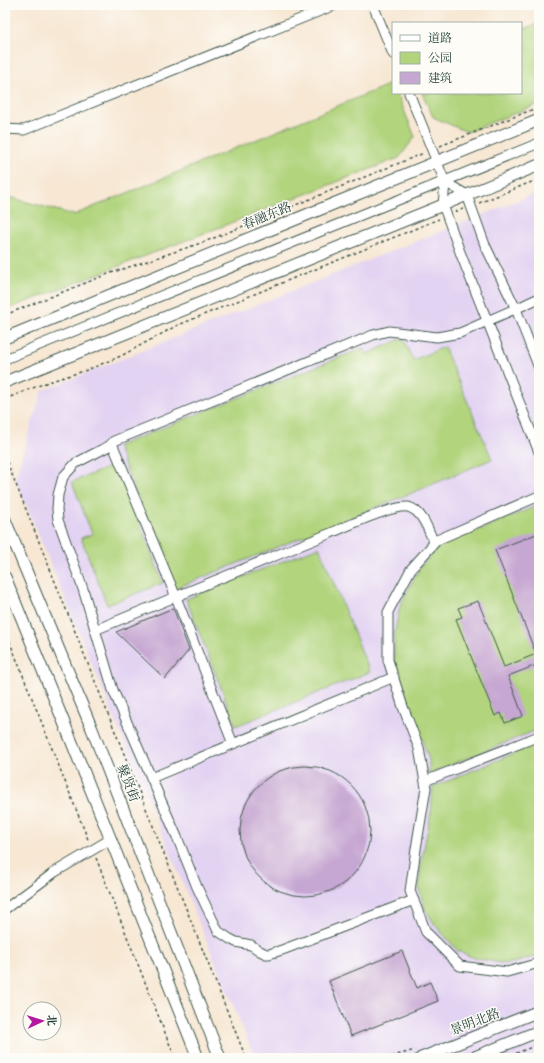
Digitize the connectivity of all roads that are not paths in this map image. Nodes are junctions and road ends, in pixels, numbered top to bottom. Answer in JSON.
{"nodes":[{"id":1,"x":335,"y":5,"type":"edge"},
{"id":2,"x":373,"y":5,"type":"edge"},
{"id":3,"x":392,"y":52,"type":"edge"},
{"id":4,"x":409,"y":94,"type":"edge"},
{"id":5,"x":539,"y":120,"type":"edge"},
{"id":6,"x":5,"y":129,"type":"edge"},
{"id":7,"x":539,"y":143,"type":"edge"},
{"id":8,"x":437,"y":161,"type":"junction"},
{"id":9,"x":539,"y":165,"type":"edge"},
{"id":10,"x":445,"y":182,"type":"junction"},
{"id":11,"x":467,"y":195,"type":"junction"},
{"id":12,"x":443,"y":205,"type":"junction"},
{"id":13,"x":539,"y":298,"type":"edge"},
{"id":14,"x":516,"y":309,"type":"junction"},
{"id":15,"x":488,"y":321,"type":"junction"},
{"id":16,"x":5,"y":338,"type":"edge"},
{"id":17,"x":5,"y":359,"type":"edge"},
{"id":18,"x":539,"y":368,"type":"edge"},
{"id":19,"x":5,"y":382,"type":"edge"},
{"id":20,"x":112,"y":443,"type":"junction"},
{"id":21,"x":539,"y":452,"type":"edge"},
{"id":22,"x":539,"y":496,"type":"edge"},
{"id":23,"x":5,"y":520,"type":"edge"},
{"id":24,"x":434,"y":543,"type":"junction"},
{"id":25,"x":5,"y":576,"type":"edge"},
{"id":26,"x":176,"y":597,"type":"junction"},
{"id":27,"x":95,"y":630,"type":"junction"},
{"id":28,"x":394,"y":678,"type":"junction"},
{"id":29,"x":539,"y":736,"type":"edge"},
{"id":30,"x":233,"y":744,"type":"junction"},
{"id":31,"x":151,"y":778,"type":"junction"},
{"id":32,"x":425,"y":781,"type":"junction"},
{"id":33,"x":111,"y":839,"type":"junction"},
{"id":34,"x":414,"y":900,"type":"junction"},
{"id":35,"x":5,"y":909,"type":"edge"},
{"id":36,"x":539,"y":962,"type":"edge"},
{"id":37,"x":539,"y":1012,"type":"edge"},
{"id":38,"x":539,"y":1031,"type":"edge"},
{"id":39,"x":198,"y":1058,"type":"edge"},
{"id":40,"x":220,"y":1058,"type":"edge"},
{"id":41,"x":421,"y":1058,"type":"edge"},
{"id":42,"x":472,"y":1058,"type":"edge"}],
"edges":[{"from":1,"to":6,"type":"street"},
{"from":2,"to":3,"type":"street"},
{"from":4,"to":8,"type":"street"},
{"from":5,"to":8,"type":"main road","name":"春融东路"},
{"from":7,"to":10,"type":"street"},
{"from":8,"to":10,"type":"street"},
{"from":8,"to":16,"type":"main road","name":"春融东路"},
{"from":9,"to":11,"type":"main road"},
{"from":10,"to":11,"type":"street"},
{"from":10,"to":12,"type":"street"},
{"from":10,"to":17,"type":"street"},
{"from":11,"to":12,"type":"main road"},
{"from":11,"to":14,"type":"street"},
{"from":12,"to":15,"type":"street"},
{"from":12,"to":19,"type":"main road"},
{"from":13,"to":14,"type":"street"},
{"from":14,"to":15,"type":"street"},
{"from":14,"to":18,"type":"street"},
{"from":15,"to":20,"type":"street"},
{"from":15,"to":21,"type":"street"},
{"from":20,"to":26,"type":"street"},
{"from":20,"to":27,"type":"street"},
{"from":22,"to":24,"type":"street"},
{"from":23,"to":40,"type":"main road","name":"聚贤街"},
{"from":24,"to":26,"type":"street"},
{"from":24,"to":28,"type":"street"},
{"from":25,"to":33,"type":"main road"},
{"from":26,"to":27,"type":"street"},
{"from":26,"to":30,"type":"street"},
{"from":27,"to":31,"type":"street"},
{"from":28,"to":30,"type":"street"},
{"from":28,"to":32,"type":"street"},
{"from":29,"to":32,"type":"street"},
{"from":30,"to":31,"type":"street"},
{"from":31,"to":34,"type":"street"},
{"from":32,"to":34,"type":"street"},
{"from":33,"to":35,"type":"street"},
{"from":33,"to":39,"type":"main road"},
{"from":34,"to":36,"type":"street"},
{"from":37,"to":41,"type":"main road","name":"景明北路"},
{"from":38,"to":42,"type":"main road"}]}
